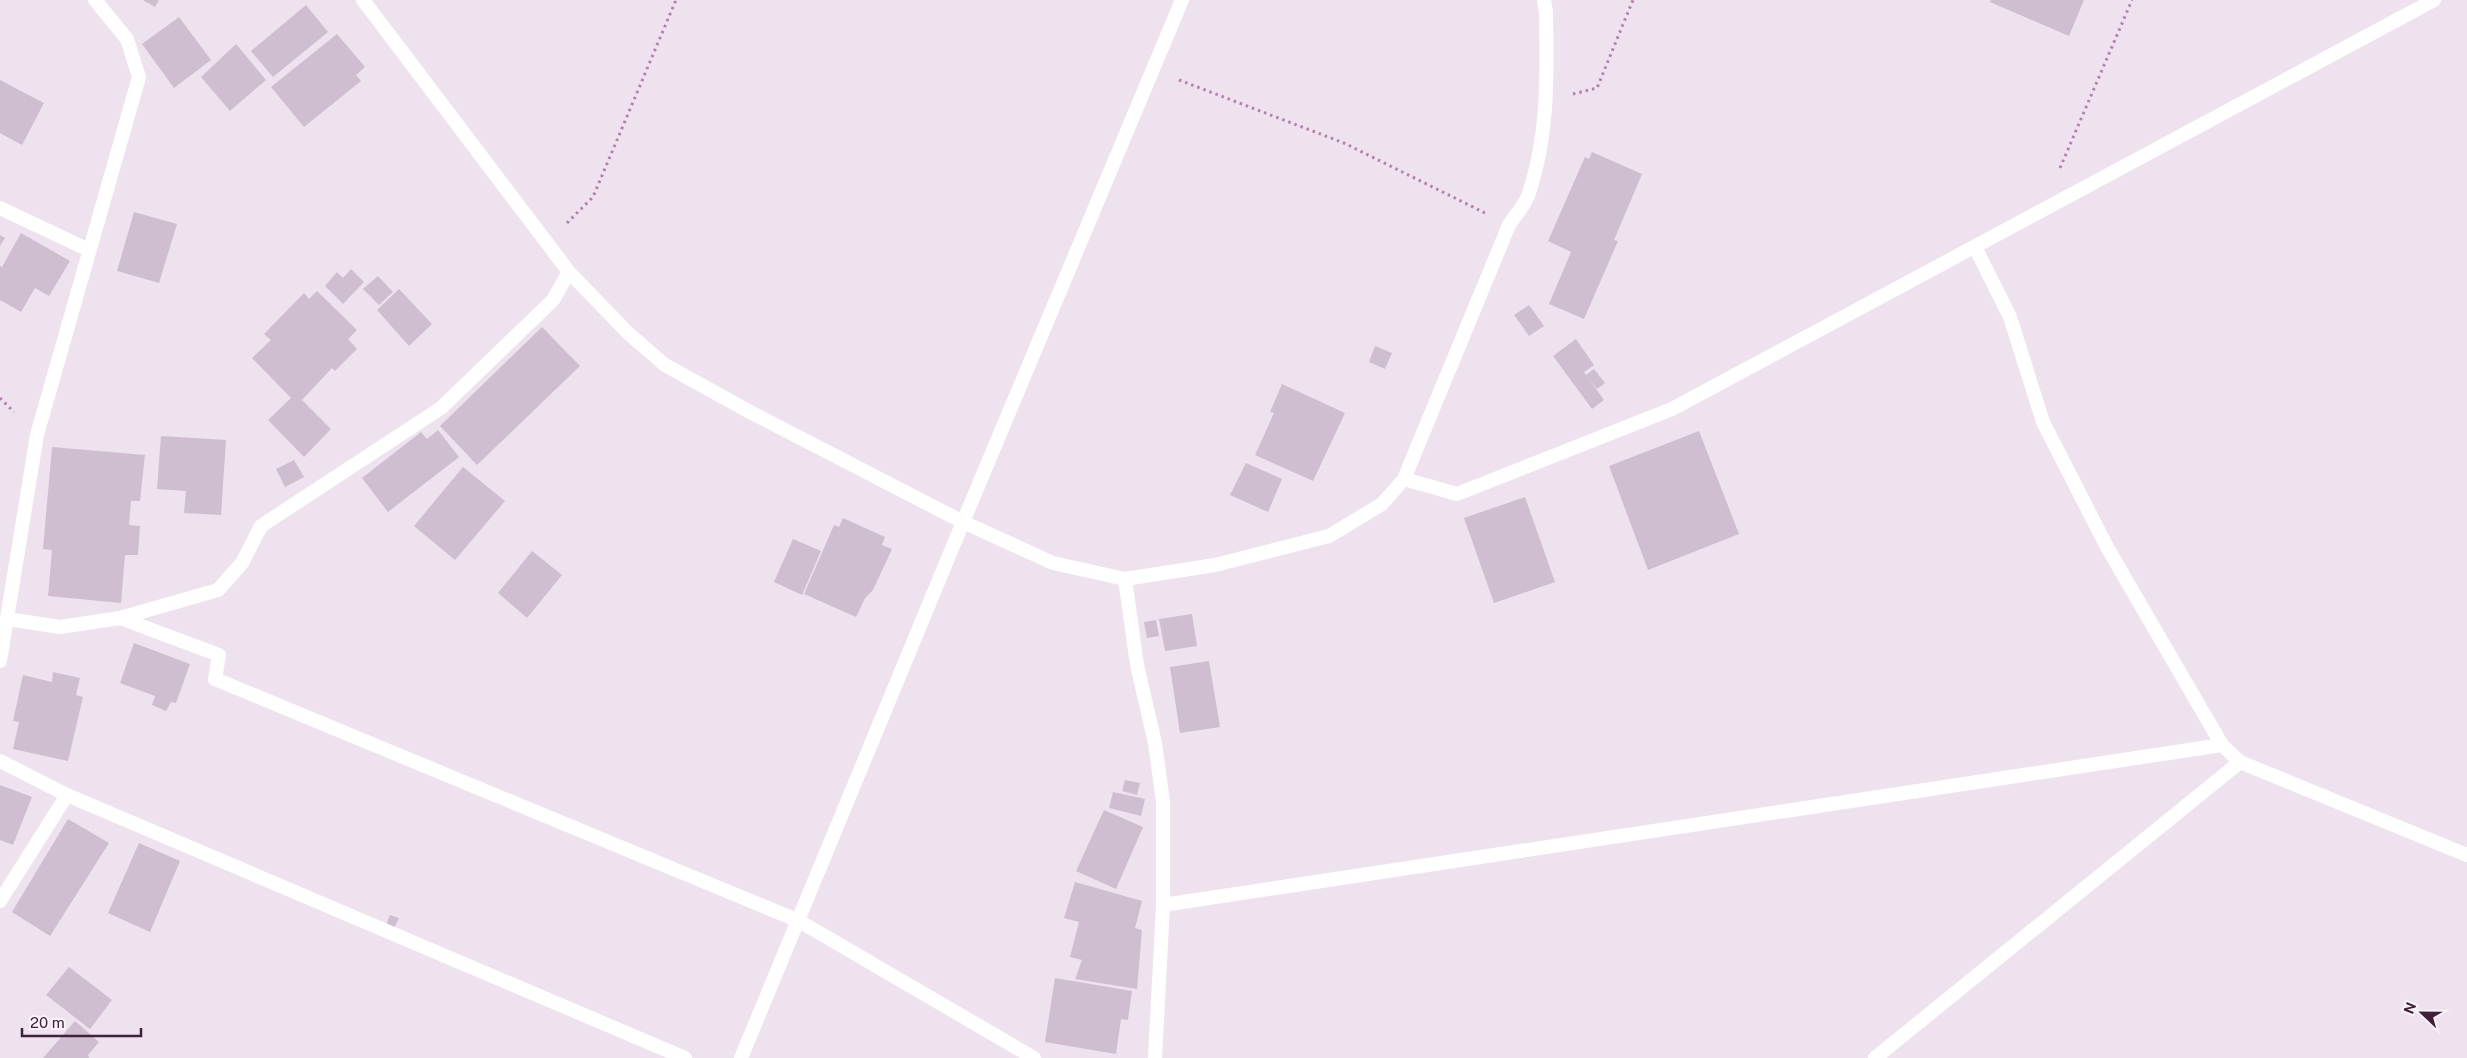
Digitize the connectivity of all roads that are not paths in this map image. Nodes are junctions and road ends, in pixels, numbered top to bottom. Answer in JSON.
{"nodes":[{"id":1,"x":95,"y":0,"type":"edge"},
{"id":2,"x":363,"y":0,"type":"edge"},
{"id":3,"x":1182,"y":0,"type":"edge"},
{"id":4,"x":1544,"y":0,"type":"edge"},
{"id":5,"x":2434,"y":0,"type":"edge"},
{"id":6,"x":0,"y":208,"type":"edge"},
{"id":7,"x":1975,"y":247,"type":"junction"},
{"id":8,"x":89,"y":250,"type":"junction"},
{"id":9,"x":569,"y":272,"type":"junction"},
{"id":10,"x":1404,"y":478,"type":"junction"},
{"id":11,"x":963,"y":522,"type":"junction"},
{"id":12,"x":1125,"y":579,"type":"junction"},
{"id":13,"x":120,"y":618,"type":"junction"},
{"id":14,"x":8,"y":619,"type":"junction"},
{"id":15,"x":0,"y":661,"type":"edge"},
{"id":16,"x":2222,"y":745,"type":"junction"},
{"id":17,"x":0,"y":761,"type":"edge"},
{"id":18,"x":2240,"y":762,"type":"junction"},
{"id":19,"x":67,"y":794,"type":"junction"},
{"id":20,"x":2467,"y":855,"type":"edge"},
{"id":21,"x":0,"y":901,"type":"edge"},
{"id":22,"x":1163,"y":905,"type":"junction"},
{"id":23,"x":799,"y":921,"type":"junction"},
{"id":24,"x":685,"y":1058,"type":"edge"},
{"id":25,"x":741,"y":1058,"type":"edge"},
{"id":26,"x":1034,"y":1058,"type":"edge"},
{"id":27,"x":1155,"y":1058,"type":"edge"},
{"id":28,"x":1875,"y":1058,"type":"edge"}],
"edges":[{"from":1,"to":8,"type":"street"},
{"from":2,"to":9,"type":"street"},
{"from":3,"to":11,"type":"street"},
{"from":4,"to":10,"type":"street"},
{"from":5,"to":7,"type":"street"},
{"from":6,"to":8,"type":"street"},
{"from":7,"to":10,"type":"street"},
{"from":7,"to":16,"type":"street"},
{"from":8,"to":14,"type":"street"},
{"from":9,"to":11,"type":"street"},
{"from":9,"to":13,"type":"street"},
{"from":10,"to":12,"type":"street"},
{"from":11,"to":12,"type":"street"},
{"from":11,"to":23,"type":"street"},
{"from":12,"to":22,"type":"street"},
{"from":13,"to":14,"type":"street"},
{"from":13,"to":23,"type":"street"},
{"from":14,"to":15,"type":"street"},
{"from":16,"to":18,"type":"street"},
{"from":16,"to":22,"type":"street"},
{"from":17,"to":19,"type":"street"},
{"from":18,"to":20,"type":"street"},
{"from":18,"to":28,"type":"street"},
{"from":19,"to":21,"type":"street"},
{"from":19,"to":24,"type":"street"},
{"from":22,"to":27,"type":"street"},
{"from":23,"to":25,"type":"street"},
{"from":23,"to":26,"type":"street"}]}
